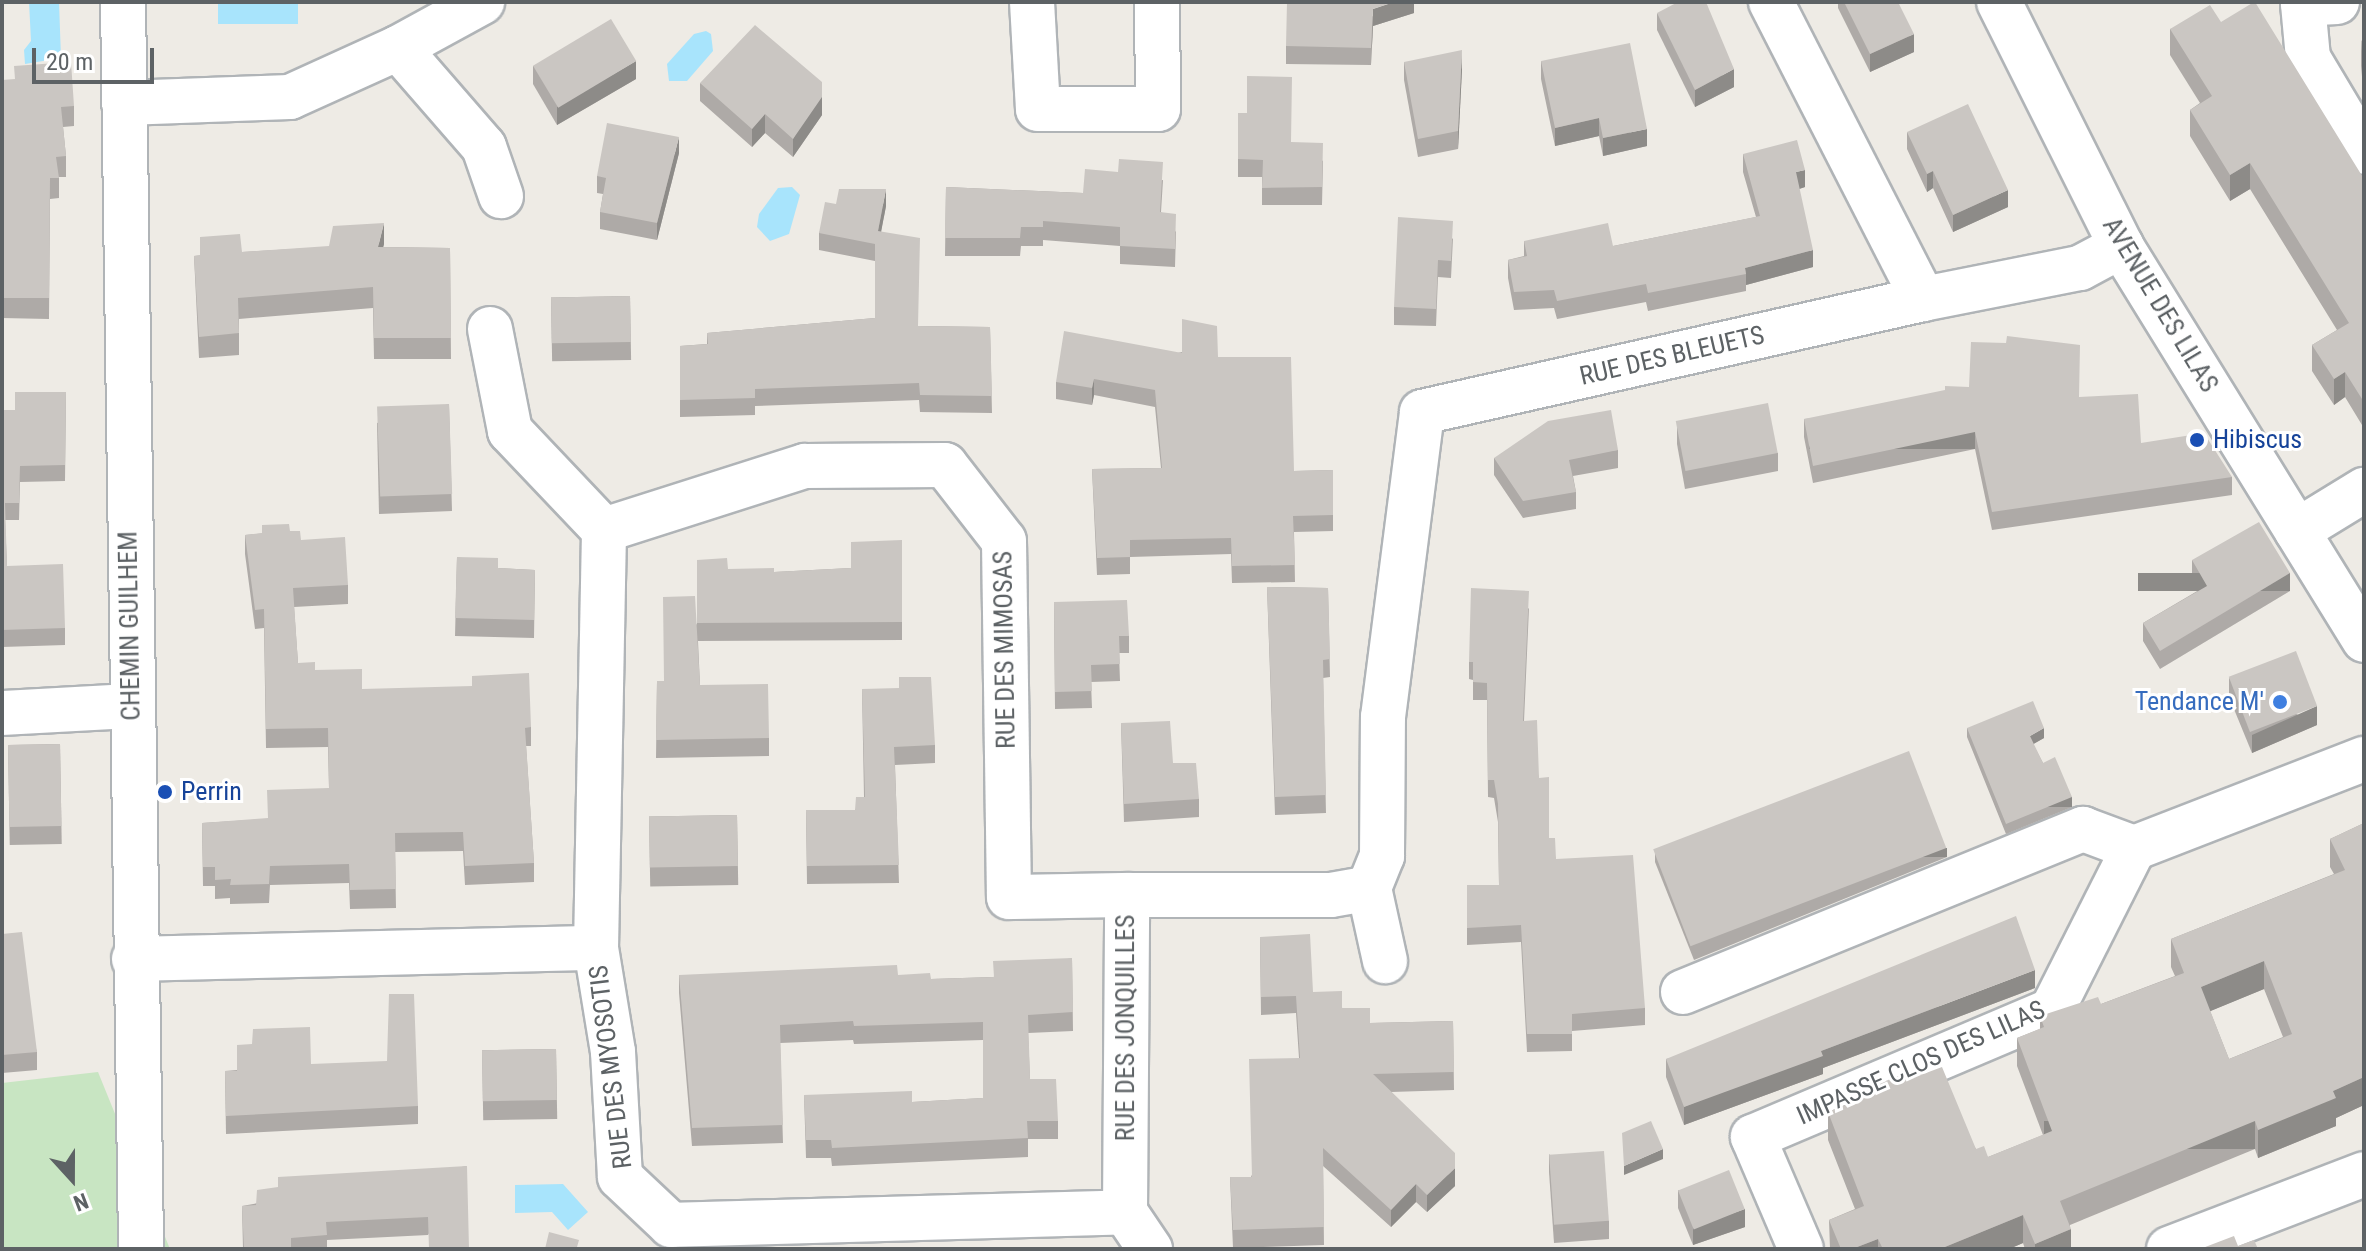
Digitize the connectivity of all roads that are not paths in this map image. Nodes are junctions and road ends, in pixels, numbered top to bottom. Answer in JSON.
{"nodes":[{"id":1,"x":123,"y":2,"type":"edge"},
{"id":2,"x":482,"y":2,"type":"edge"},
{"id":3,"x":1032,"y":2,"type":"edge"},
{"id":4,"x":1157,"y":2,"type":"edge"},
{"id":5,"x":1771,"y":2,"type":"edge"},
{"id":6,"x":1999,"y":2,"type":"edge"},
{"id":7,"x":2314,"y":3,"type":"edge"},
{"id":8,"x":398,"y":48,"type":"junction"},
{"id":9,"x":124,"y":103,"type":"junction"},
{"id":10,"x":2364,"y":152,"type":"edge"},
{"id":11,"x":501,"y":196,"type":"dead end"},
{"id":12,"x":2121,"y":246,"type":"junction"},
{"id":13,"x":1923,"y":299,"type":"junction"},
{"id":14,"x":490,"y":329,"type":"dead end"},
{"id":15,"x":2364,"y":490,"type":"edge"},
{"id":16,"x":604,"y":530,"type":"junction"},
{"id":17,"x":2297,"y":531,"type":"junction"},
{"id":18,"x":2364,"y":640,"type":"edge"},
{"id":19,"x":131,"y":706,"type":"junction"},
{"id":20,"x":2,"y":713,"type":"edge"},
{"id":21,"x":2364,"y":759,"type":"edge"},
{"id":22,"x":2134,"y":848,"type":"junction"},
{"id":23,"x":1369,"y":888,"type":"junction"},
{"id":24,"x":1127,"y":895,"type":"junction"},
{"id":25,"x":596,"y":948,"type":"junction"},
{"id":26,"x":134,"y":959,"type":"junction"},
{"id":27,"x":1385,"y":961,"type":"dead end"},
{"id":28,"x":1683,"y":992,"type":"dead end"},
{"id":29,"x":2364,"y":1174,"type":"edge"},
{"id":30,"x":1125,"y":1212,"type":"junction"},
{"id":31,"x":141,"y":1249,"type":"edge"},
{"id":32,"x":1150,"y":1249,"type":"edge"},
{"id":33,"x":1801,"y":1249,"type":"edge"},
{"id":34,"x":2169,"y":1249,"type":"edge"}],
"edges":[{"from":1,"to":9,"type":"street","name":"CHEMIN GUILHEM"},
{"from":2,"to":8,"type":"street"},
{"from":3,"to":4,"type":"street"},
{"from":5,"to":13,"type":"street"},
{"from":6,"to":12,"type":"street","name":"AVENUE DES LILAS"},
{"from":7,"to":10,"type":"street"},
{"from":8,"to":9,"type":"street"},
{"from":8,"to":11,"type":"street"},
{"from":9,"to":19,"type":"street","name":"CHEMIN GUILHEM"},
{"from":12,"to":13,"type":"street","name":"RUE DES BLEUETS"},
{"from":12,"to":17,"type":"street","name":"AVENUE DES LILAS"},
{"from":13,"to":23,"type":"street","name":"RUE DES BLEUETS"},
{"from":14,"to":16,"type":"street"},
{"from":15,"to":17,"type":"street"},
{"from":16,"to":24,"type":"street","name":"RUE DES MIMOSAS"},
{"from":16,"to":25,"type":"street"},
{"from":17,"to":18,"type":"street","name":"AVENUE DES LILAS"},
{"from":19,"to":20,"type":"street"},
{"from":19,"to":26,"type":"street","name":"CHEMIN GUILHEM"},
{"from":21,"to":22,"type":"street"},
{"from":22,"to":28,"type":"street"},
{"from":22,"to":33,"type":"street","name":"IMPASSE CLOS DES LILAS"},
{"from":23,"to":24,"type":"street","name":"RUE DES JONQUILLES"},
{"from":23,"to":27,"type":"street"},
{"from":24,"to":30,"type":"street","name":"RUE DES JONQUILLES"},
{"from":25,"to":26,"type":"street","name":"RUE DES MYOSOTIS"},
{"from":25,"to":30,"type":"street","name":"RUE DES MYOSOTIS"},
{"from":26,"to":31,"type":"street","name":"CHEMIN GUILHEM"},
{"from":29,"to":34,"type":"street"},
{"from":30,"to":32,"type":"street"}]}
